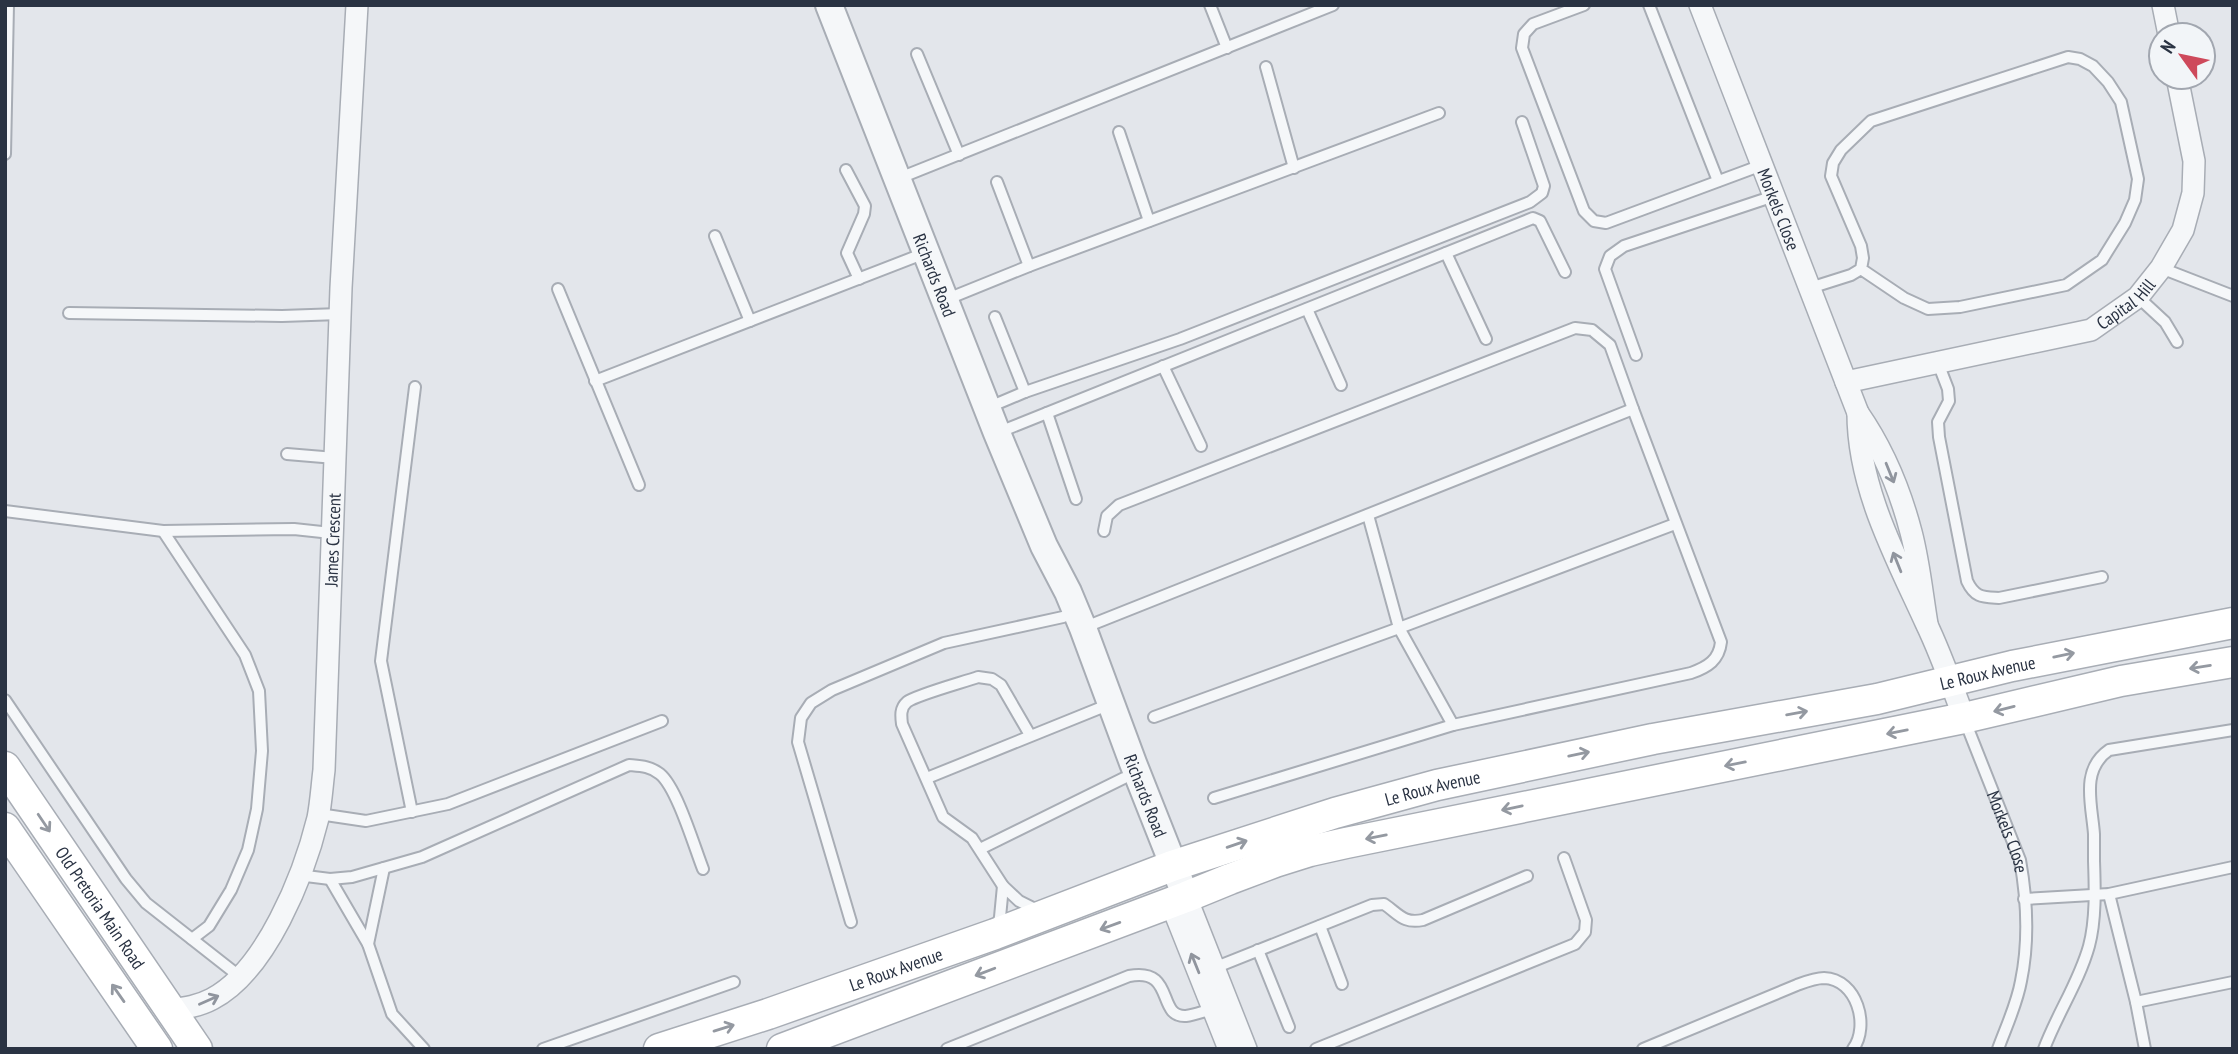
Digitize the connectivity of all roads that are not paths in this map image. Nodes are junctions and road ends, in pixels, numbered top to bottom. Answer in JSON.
{"nodes":[{"id":1,"x":8,"y":5,"type":"edge"},
{"id":2,"x":357,"y":5,"type":"edge"},
{"id":3,"x":829,"y":5,"type":"edge"},
{"id":4,"x":1210,"y":5,"type":"edge"},
{"id":5,"x":1333,"y":5,"type":"edge"},
{"id":6,"x":1584,"y":5,"type":"edge"},
{"id":7,"x":1649,"y":5,"type":"edge"},
{"id":8,"x":1700,"y":5,"type":"edge"},
{"id":9,"x":1227,"y":48,"type":"junction"},
{"id":10,"x":918,"y":54,"type":"dead end"},
{"id":11,"x":1266,"y":67,"type":"dead end"},
{"id":12,"x":2180,"y":91,"type":"edge"},
{"id":13,"x":1439,"y":113,"type":"dead end"},
{"id":14,"x":1522,"y":122,"type":"dead end"},
{"id":15,"x":1119,"y":132,"type":"dead end"},
{"id":16,"x":5,"y":154,"type":"edge"},
{"id":17,"x":959,"y":155,"type":"junction"},
{"id":18,"x":1762,"y":165,"type":"junction"},
{"id":19,"x":1294,"y":167,"type":"junction"},
{"id":20,"x":846,"y":170,"type":"dead end"},
{"id":21,"x":897,"y":179,"type":"junction"},
{"id":22,"x":1718,"y":181,"type":"junction"},
{"id":23,"x":997,"y":182,"type":"dead end"},
{"id":24,"x":1774,"y":196,"type":"junction"},
{"id":25,"x":1149,"y":221,"type":"junction"},
{"id":26,"x":715,"y":236,"type":"dead end"},
{"id":27,"x":926,"y":253,"type":"junction"},
{"id":28,"x":1446,"y":253,"type":"junction"},
{"id":29,"x":1029,"y":266,"type":"junction"},
{"id":30,"x":2161,"y":268,"type":"junction"},
{"id":31,"x":1861,"y":269,"type":"junction"},
{"id":32,"x":1566,"y":272,"type":"dead end"},
{"id":33,"x":859,"y":279,"type":"junction"},
{"id":34,"x":1810,"y":288,"type":"junction"},
{"id":35,"x":558,"y":289,"type":"dead end"},
{"id":36,"x":2233,"y":296,"type":"edge"},
{"id":37,"x":2138,"y":297,"type":"junction"},
{"id":38,"x":945,"y":300,"type":"junction"},
{"id":39,"x":1307,"y":309,"type":"junction"},
{"id":40,"x":69,"y":313,"type":"dead end"},
{"id":41,"x":340,"y":314,"type":"junction"},
{"id":42,"x":995,"y":317,"type":"dead end"},
{"id":43,"x":750,"y":321,"type":"junction"},
{"id":44,"x":1486,"y":338,"type":"dead end"},
{"id":45,"x":2177,"y":342,"type":"dead end"},
{"id":46,"x":1636,"y":355,"type":"dead end"},
{"id":47,"x":1938,"y":363,"type":"junction"},
{"id":48,"x":1163,"y":366,"type":"junction"},
{"id":49,"x":595,"y":381,"type":"junction"},
{"id":50,"x":1846,"y":382,"type":"junction"},
{"id":51,"x":1340,"y":385,"type":"dead end"},
{"id":52,"x":415,"y":387,"type":"dead end"},
{"id":53,"x":1025,"y":392,"type":"junction"},
{"id":54,"x":987,"y":408,"type":"junction"},
{"id":55,"x":1633,"y":409,"type":"junction"},
{"id":56,"x":1047,"y":413,"type":"junction"},
{"id":57,"x":997,"y":432,"type":"junction"},
{"id":58,"x":1201,"y":446,"type":"dead end"},
{"id":59,"x":286,"y":454,"type":"dead end"},
{"id":60,"x":335,"y":458,"type":"junction"},
{"id":61,"x":639,"y":485,"type":"dead end"},
{"id":62,"x":1076,"y":499,"type":"dead end"},
{"id":63,"x":5,"y":511,"type":"edge"},
{"id":64,"x":1368,"y":515,"type":"junction"},
{"id":65,"x":1675,"y":523,"type":"junction"},
{"id":66,"x":163,"y":531,"type":"junction"},
{"id":67,"x":1104,"y":531,"type":"dead end"},
{"id":68,"x":331,"y":533,"type":"junction"},
{"id":69,"x":2102,"y":578,"type":"dead end"},
{"id":70,"x":1073,"y":623,"type":"junction"},
{"id":71,"x":2233,"y":623,"type":"edge"},
{"id":72,"x":1399,"y":628,"type":"junction"},
{"id":73,"x":2233,"y":662,"type":"edge"},
{"id":74,"x":1950,"y":680,"type":"junction"},
{"id":75,"x":5,"y":700,"type":"edge"},
{"id":76,"x":1104,"y":706,"type":"junction"},
{"id":77,"x":1154,"y":717,"type":"dead end"},
{"id":78,"x":1964,"y":719,"type":"junction"},
{"id":79,"x":662,"y":721,"type":"dead end"},
{"id":80,"x":1452,"y":725,"type":"junction"},
{"id":81,"x":2233,"y":730,"type":"edge"},
{"id":82,"x":1030,"y":735,"type":"junction"},
{"id":83,"x":5,"y":767,"type":"edge"},
{"id":84,"x":927,"y":778,"type":"junction"},
{"id":85,"x":1125,"y":778,"type":"junction"},
{"id":86,"x":1214,"y":798,"type":"dead end"},
{"id":87,"x":412,"y":812,"type":"junction"},
{"id":88,"x":319,"y":814,"type":"junction"},
{"id":89,"x":5,"y":828,"type":"edge"},
{"id":90,"x":980,"y":849,"type":"junction"},
{"id":91,"x":1564,"y":858,"type":"dead end"},
{"id":92,"x":2233,"y":867,"type":"edge"},
{"id":93,"x":384,"y":868,"type":"junction"},
{"id":94,"x":1165,"y":868,"type":"junction"},
{"id":95,"x":703,"y":869,"type":"dead end"},
{"id":96,"x":298,"y":875,"type":"junction"},
{"id":97,"x":1527,"y":876,"type":"dead end"},
{"id":98,"x":330,"y":879,"type":"junction"},
{"id":99,"x":1003,"y":886,"type":"junction"},
{"id":100,"x":2093,"y":894,"type":"junction"},
{"id":101,"x":2109,"y":894,"type":"junction"},
{"id":102,"x":2024,"y":899,"type":"junction"},
{"id":103,"x":1178,"y":900,"type":"junction"},
{"id":104,"x":1047,"y":914,"type":"junction"},
{"id":105,"x":851,"y":922,"type":"dead end"},
{"id":106,"x":1320,"y":926,"type":"junction"},
{"id":107,"x":995,"y":934,"type":"junction"},
{"id":108,"x":192,"y":939,"type":"junction"},
{"id":109,"x":368,"y":944,"type":"junction"},
{"id":110,"x":1258,"y":950,"type":"junction"},
{"id":111,"x":1214,"y":968,"type":"junction"},
{"id":112,"x":239,"y":976,"type":"junction"},
{"id":113,"x":734,"y":982,"type":"dead end"},
{"id":114,"x":2233,"y":982,"type":"edge"},
{"id":115,"x":1342,"y":984,"type":"dead end"},
{"id":116,"x":2136,"y":1002,"type":"junction"},
{"id":117,"x":1213,"y":1009,"type":"junction"},
{"id":118,"x":171,"y":1010,"type":"junction"},
{"id":119,"x":1289,"y":1027,"type":"dead end"},
{"id":120,"x":157,"y":1049,"type":"edge"},
{"id":121,"x":197,"y":1049,"type":"edge"},
{"id":122,"x":424,"y":1049,"type":"edge"},
{"id":123,"x":543,"y":1049,"type":"edge"},
{"id":124,"x":659,"y":1049,"type":"edge"},
{"id":125,"x":782,"y":1049,"type":"edge"},
{"id":126,"x":947,"y":1049,"type":"edge"},
{"id":127,"x":1229,"y":1049,"type":"edge"},
{"id":128,"x":1246,"y":1049,"type":"edge"},
{"id":129,"x":1316,"y":1049,"type":"edge"},
{"id":130,"x":1643,"y":1049,"type":"edge"},
{"id":131,"x":1853,"y":1049,"type":"edge"},
{"id":132,"x":1998,"y":1049,"type":"edge"},
{"id":133,"x":2044,"y":1049,"type":"edge"},
{"id":134,"x":2145,"y":1049,"type":"edge"}],
"edges":[{"from":1,"to":16,"type":"lane"},
{"from":2,"to":41,"type":"street","name":"James Crescent"},
{"from":3,"to":21,"type":"street","name":"Richards Road"},
{"from":4,"to":9,"type":"lane"},
{"from":5,"to":9,"type":"lane"},
{"from":6,"to":22,"type":"lane"},
{"from":7,"to":22,"type":"lane"},
{"from":8,"to":18,"type":"street","name":"Morkels Close"},
{"from":9,"to":17,"type":"lane"},
{"from":10,"to":17,"type":"lane"},
{"from":11,"to":19,"type":"lane"},
{"from":12,"to":30,"type":"street","name":"Capital Hill"},
{"from":13,"to":19,"type":"lane"},
{"from":14,"to":53,"type":"lane"},
{"from":15,"to":25,"type":"lane"},
{"from":17,"to":21,"type":"lane"},
{"from":18,"to":22,"type":"lane"},
{"from":18,"to":24,"type":"street","name":"Morkels Close"},
{"from":19,"to":25,"type":"lane"},
{"from":20,"to":33,"type":"lane"},
{"from":21,"to":27,"type":"street","name":"Richards Road"},
{"from":23,"to":29,"type":"lane"},
{"from":24,"to":34,"type":"street","name":"Morkels Close"},
{"from":24,"to":46,"type":"lane"},
{"from":25,"to":29,"type":"lane"},
{"from":26,"to":43,"type":"lane"},
{"from":27,"to":33,"type":"lane"},
{"from":27,"to":38,"type":"street","name":"Richards Road"},
{"from":28,"to":32,"type":"lane"},
{"from":28,"to":39,"type":"lane"},
{"from":28,"to":44,"type":"lane"},
{"from":29,"to":38,"type":"lane"},
{"from":30,"to":36,"type":"lane"},
{"from":30,"to":37,"type":"street","name":"Capital Hill"},
{"from":31,"to":31,"type":"lane"},
{"from":31,"to":34,"type":"lane"},
{"from":33,"to":43,"type":"lane"},
{"from":34,"to":50,"type":"street","name":"Morkels Close"},
{"from":35,"to":49,"type":"lane"},
{"from":37,"to":45,"type":"lane"},
{"from":37,"to":47,"type":"street","name":"Capital Hill"},
{"from":38,"to":54,"type":"street","name":"Richards Road"},
{"from":39,"to":48,"type":"lane"},
{"from":39,"to":51,"type":"lane"},
{"from":40,"to":41,"type":"lane"},
{"from":41,"to":60,"type":"street","name":"James Crescent"},
{"from":42,"to":53,"type":"lane"},
{"from":43,"to":49,"type":"lane"},
{"from":47,"to":50,"type":"street","name":"Capital Hill"},
{"from":47,"to":69,"type":"lane"},
{"from":48,"to":56,"type":"lane"},
{"from":48,"to":58,"type":"lane"},
{"from":49,"to":61,"type":"lane"},
{"from":50,"to":74,"type":"street","name":"Morkels Close"},
{"from":52,"to":87,"type":"lane"},
{"from":53,"to":54,"type":"lane"},
{"from":54,"to":57,"type":"street","name":"Richards Road"},
{"from":55,"to":64,"type":"lane"},
{"from":55,"to":65,"type":"lane"},
{"from":55,"to":67,"type":"lane"},
{"from":56,"to":57,"type":"lane"},
{"from":56,"to":62,"type":"lane"},
{"from":57,"to":70,"type":"street","name":"Richards Road"},
{"from":59,"to":60,"type":"lane"},
{"from":60,"to":68,"type":"street","name":"James Crescent"},
{"from":63,"to":66,"type":"lane"},
{"from":64,"to":70,"type":"lane"},
{"from":64,"to":72,"type":"lane"},
{"from":65,"to":72,"type":"lane"},
{"from":65,"to":80,"type":"lane"},
{"from":66,"to":68,"type":"lane"},
{"from":66,"to":108,"type":"lane"},
{"from":68,"to":88,"type":"street","name":"James Crescent"},
{"from":70,"to":76,"type":"street","name":"Richards Road"},
{"from":70,"to":105,"type":"lane"},
{"from":74,"to":71,"type":"main road","name":"Le Roux Avenue","one_way":true},
{"from":72,"to":77,"type":"lane"},
{"from":72,"to":80,"type":"lane"},
{"from":73,"to":78,"type":"main road","name":"Le Roux Avenue","one_way":true},
{"from":74,"to":78,"type":"street","name":"Morkels Close"},
{"from":94,"to":74,"type":"main road","name":"Le Roux Avenue","one_way":true},
{"from":75,"to":108,"type":"lane"},
{"from":76,"to":82,"type":"lane"},
{"from":76,"to":85,"type":"street","name":"Richards Road"},
{"from":76,"to":94,"type":"street","name":"Richards Road"},
{"from":78,"to":102,"type":"lane","name":"Morkels Close"},
{"from":78,"to":103,"type":"main road","name":"Le Roux Avenue","one_way":true},
{"from":79,"to":87,"type":"lane"},
{"from":80,"to":86,"type":"lane"},
{"from":81,"to":100,"type":"lane"},
{"from":82,"to":84,"type":"lane"},
{"from":82,"to":84,"type":"lane"},
{"from":83,"to":118,"type":"main road","name":"Old Pretoria Main Road","one_way":true},
{"from":84,"to":90,"type":"lane"},
{"from":85,"to":90,"type":"lane"},
{"from":85,"to":94,"type":"street","name":"Richards Road"},
{"from":87,"to":88,"type":"lane"},
{"from":88,"to":96,"type":"street","name":"James Crescent"},
{"from":120,"to":89,"type":"main road","name":"Old Pretoria Main Road","one_way":true},
{"from":90,"to":99,"type":"lane"},
{"from":91,"to":129,"type":"lane"},
{"from":92,"to":101,"type":"lane"},
{"from":93,"to":95,"type":"lane"},
{"from":93,"to":98,"type":"lane"},
{"from":93,"to":109,"type":"lane"},
{"from":94,"to":103,"type":"street","name":"Richards Road"},
{"from":94,"to":104,"type":"main road","name":"Le Roux Avenue"},
{"from":96,"to":98,"type":"lane"},
{"from":96,"to":112,"type":"street","name":"James Crescent"},
{"from":97,"to":106,"type":"lane"},
{"from":98,"to":109,"type":"lane"},
{"from":99,"to":104,"type":"lane"},
{"from":99,"to":107,"type":"lane"},
{"from":100,"to":101,"type":"lane"},
{"from":100,"to":102,"type":"lane"},
{"from":100,"to":133,"type":"lane"},
{"from":101,"to":116,"type":"lane"},
{"from":102,"to":132,"type":"lane","name":"Morkels Close"},
{"from":103,"to":111,"type":"street","name":"Richards Road"},
{"from":117,"to":103,"type":"street","name":"Richards Road","one_way":true},
{"from":103,"to":125,"type":"main road","name":"Le Roux Avenue","one_way":true},
{"from":104,"to":107,"type":"main road","name":"Le Roux Avenue"},
{"from":106,"to":110,"type":"lane"},
{"from":106,"to":115,"type":"lane"},
{"from":124,"to":107,"type":"main road","name":"Le Roux Avenue","one_way":true},
{"from":108,"to":112,"type":"lane"},
{"from":109,"to":122,"type":"lane"},
{"from":110,"to":111,"type":"lane"},
{"from":110,"to":119,"type":"lane"},
{"from":111,"to":128,"type":"street","name":"Richards Road"},
{"from":118,"to":112,"type":"street","name":"James Crescent","one_way":true},
{"from":113,"to":123,"type":"lane"},
{"from":114,"to":116,"type":"lane"},
{"from":116,"to":134,"type":"lane"},
{"from":117,"to":126,"type":"lane"},
{"from":117,"to":127,"type":"street","name":"Richards Road"},
{"from":118,"to":121,"type":"main road","name":"Old Pretoria Main Road"},
{"from":130,"to":131,"type":"lane"}]}
